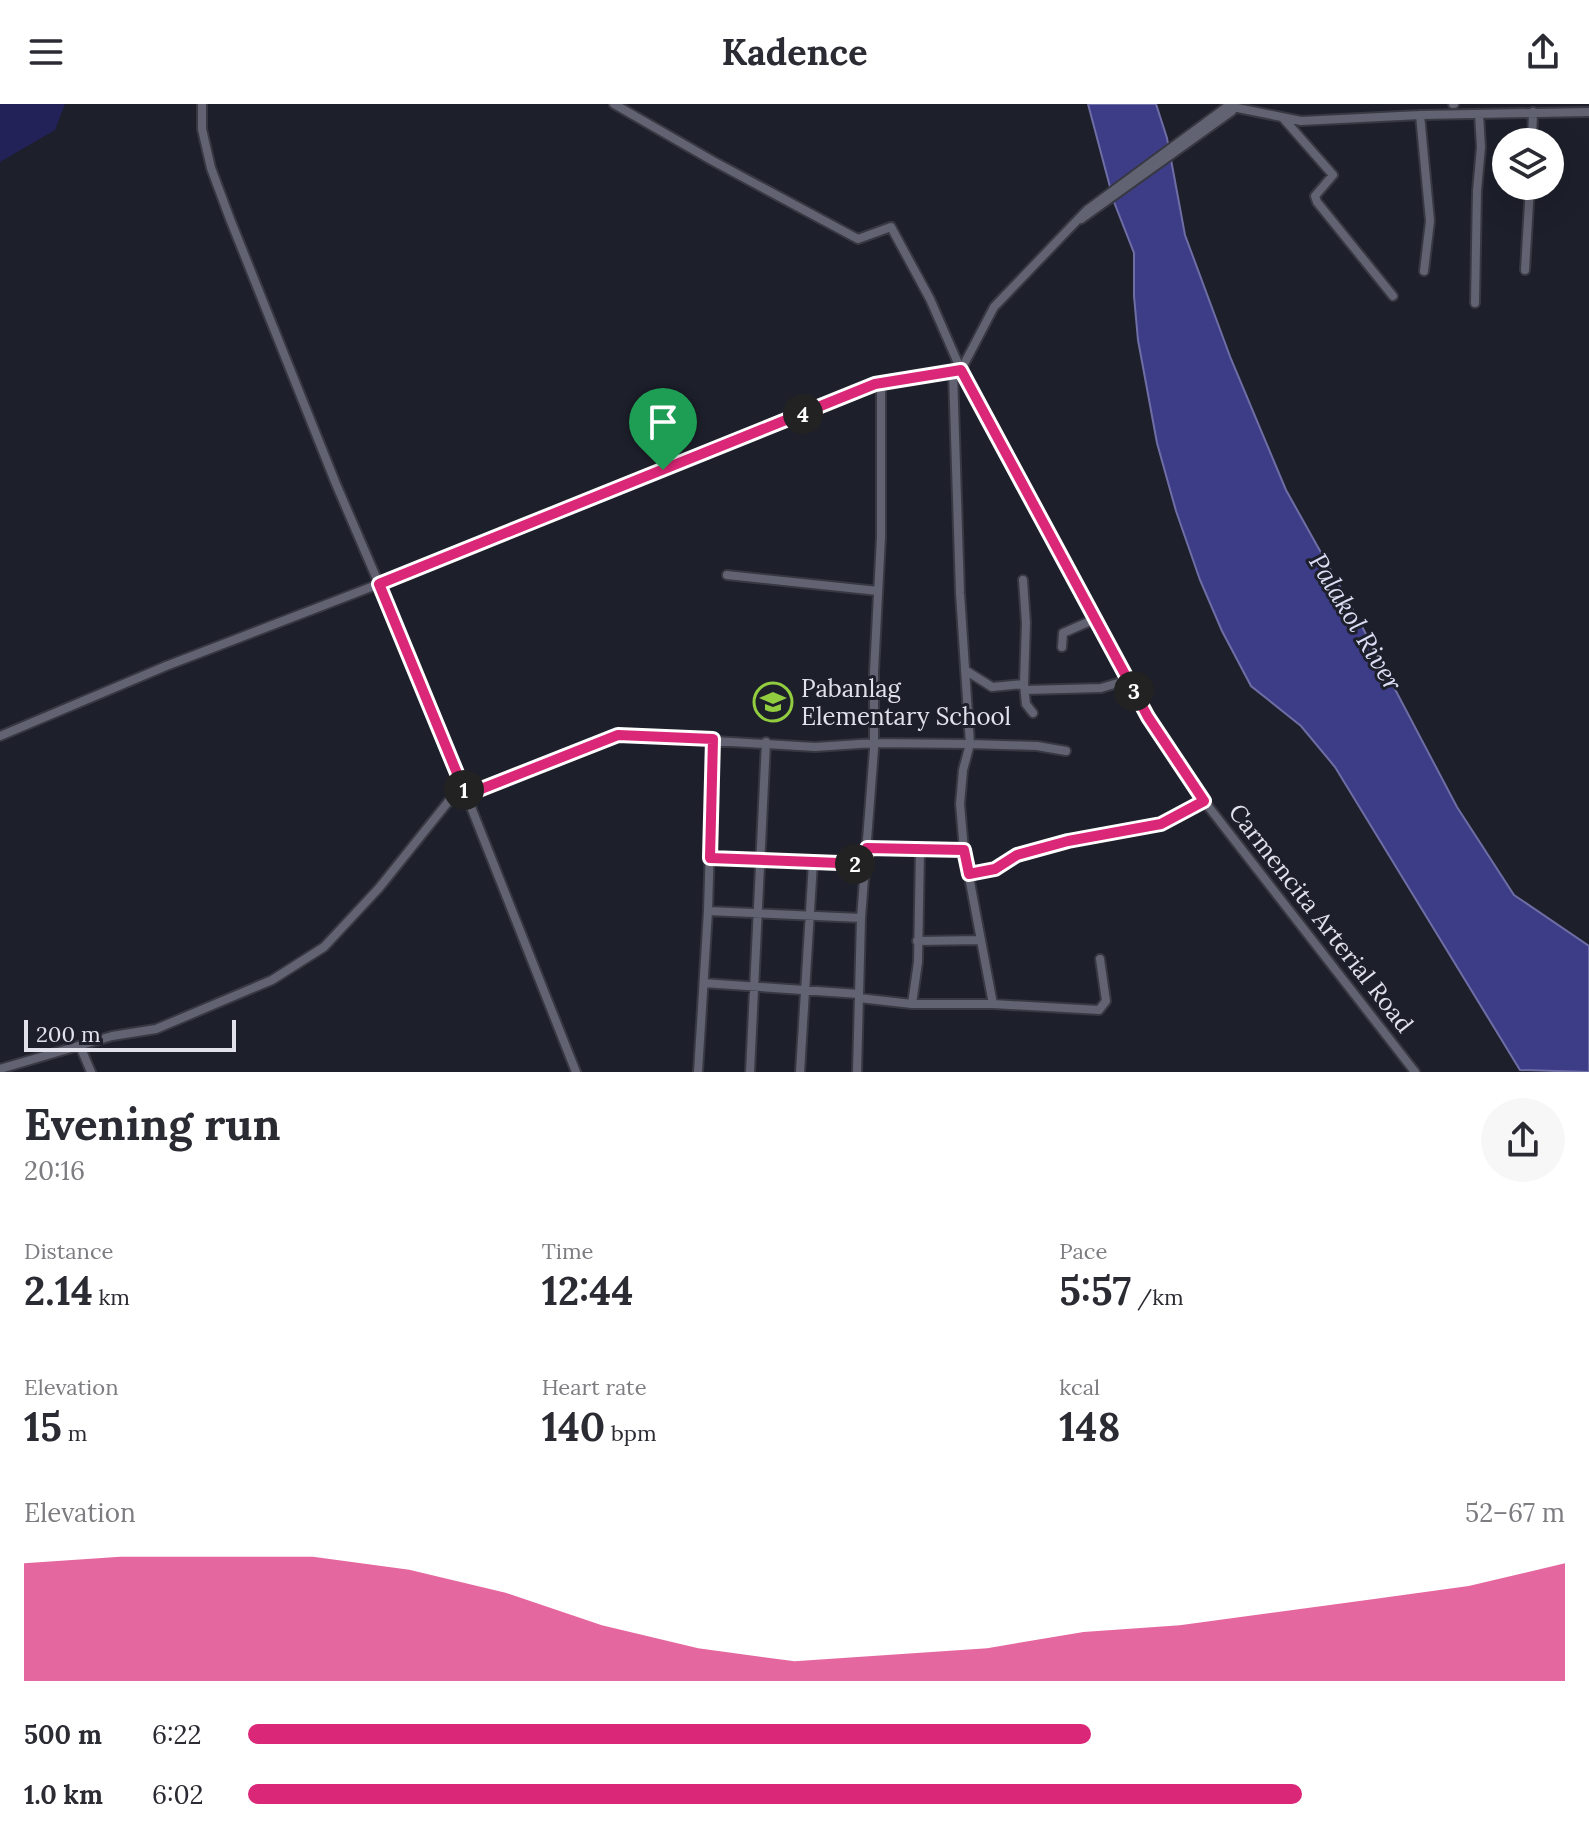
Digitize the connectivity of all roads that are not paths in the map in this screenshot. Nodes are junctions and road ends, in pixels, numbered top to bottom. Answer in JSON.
{"nodes":[{"id":1,"x":202,"y":104,"type":"edge"},
{"id":2,"x":614,"y":104,"type":"edge"},
{"id":3,"x":1454,"y":104,"type":"edge"},
{"id":4,"x":1231,"y":107,"type":"edge"},
{"id":5,"x":1533,"y":112,"type":"junction"},
{"id":6,"x":1589,"y":112,"type":"edge"},
{"id":7,"x":1479,"y":114,"type":"junction"},
{"id":8,"x":1420,"y":115,"type":"junction"},
{"id":9,"x":1458,"y":115,"type":"junction"},
{"id":10,"x":1283,"y":118,"type":"junction"},
{"id":11,"x":1532,"y":128,"type":"edge"},
{"id":12,"x":1529,"y":200,"type":"edge"},
{"id":13,"x":1525,"y":270,"type":"dead end"},
{"id":14,"x":1424,"y":271,"type":"dead end"},
{"id":15,"x":1393,"y":296,"type":"dead end"},
{"id":16,"x":1475,"y":303,"type":"dead end"},
{"id":17,"x":957,"y":371,"type":"junction"},
{"id":18,"x":881,"y":384,"type":"junction"},
{"id":19,"x":727,"y":575,"type":"dead end"},
{"id":20,"x":1023,"y":580,"type":"dead end"},
{"id":21,"x":379,"y":584,"type":"junction"},
{"id":22,"x":878,"y":591,"type":"junction"},
{"id":23,"x":1095,"y":619,"type":"junction"},
{"id":24,"x":1062,"y":647,"type":"dead end"},
{"id":25,"x":965,"y":670,"type":"junction"},
{"id":26,"x":1128,"y":680,"type":"junction"},
{"id":27,"x":1024,"y":687,"type":"junction"},
{"id":28,"x":1033,"y":713,"type":"dead end"},
{"id":29,"x":0,"y":736,"type":"edge"},
{"id":30,"x":713,"y":739,"type":"junction"},
{"id":31,"x":766,"y":742,"type":"junction"},
{"id":32,"x":874,"y":743,"type":"junction"},
{"id":33,"x":970,"y":744,"type":"junction"},
{"id":34,"x":1066,"y":751,"type":"dead end"},
{"id":35,"x":466,"y":795,"type":"junction"},
{"id":36,"x":1204,"y":801,"type":"junction"},
{"id":37,"x":867,"y":848,"type":"junction"},
{"id":38,"x":920,"y":849,"type":"junction"},
{"id":39,"x":964,"y":850,"type":"junction"},
{"id":40,"x":710,"y":858,"type":"junction"},
{"id":41,"x":760,"y":861,"type":"junction"},
{"id":42,"x":813,"y":863,"type":"junction"},
{"id":43,"x":865,"y":864,"type":"junction"},
{"id":44,"x":969,"y":874,"type":"junction"},
{"id":45,"x":708,"y":911,"type":"junction"},
{"id":46,"x":758,"y":913,"type":"junction"},
{"id":47,"x":810,"y":915,"type":"junction"},
{"id":48,"x":861,"y":918,"type":"junction"},
{"id":49,"x":981,"y":940,"type":"junction"},
{"id":50,"x":917,"y":941,"type":"junction"},
{"id":51,"x":1100,"y":959,"type":"dead end"},
{"id":52,"x":704,"y":983,"type":"junction"},
{"id":53,"x":754,"y":986,"type":"junction"},
{"id":54,"x":805,"y":991,"type":"junction"},
{"id":55,"x":859,"y":996,"type":"junction"},
{"id":56,"x":912,"y":1004,"type":"junction"},
{"id":57,"x":993,"y":1004,"type":"junction"},
{"id":58,"x":80,"y":1046,"type":"junction"},
{"id":59,"x":26,"y":1061,"type":"junction"},
{"id":60,"x":0,"y":1069,"type":"edge"},
{"id":61,"x":30,"y":1072,"type":"edge"},
{"id":62,"x":91,"y":1072,"type":"edge"},
{"id":63,"x":576,"y":1072,"type":"edge"},
{"id":64,"x":698,"y":1072,"type":"edge"},
{"id":65,"x":750,"y":1072,"type":"edge"},
{"id":66,"x":800,"y":1072,"type":"edge"},
{"id":67,"x":857,"y":1072,"type":"edge"},
{"id":68,"x":1415,"y":1072,"type":"edge"}],
"edges":[{"from":1,"to":21,"type":"street"},
{"from":2,"to":17,"type":"street","name":"Carmencita Arterial Road"},
{"from":3,"to":9,"type":"street"},
{"from":4,"to":10,"type":"street"},
{"from":4,"to":17,"type":"street"},
{"from":5,"to":6,"type":"street"},
{"from":5,"to":7,"type":"street"},
{"from":5,"to":11,"type":"street"},
{"from":7,"to":9,"type":"street"},
{"from":7,"to":16,"type":"street"},
{"from":8,"to":9,"type":"street"},
{"from":8,"to":10,"type":"street"},
{"from":8,"to":14,"type":"street"},
{"from":10,"to":15,"type":"street"},
{"from":12,"to":13,"type":"street"},
{"from":17,"to":18,"type":"street"},
{"from":17,"to":23,"type":"street","name":"Carmencita Arterial Road"},
{"from":17,"to":25,"type":"street"},
{"from":18,"to":21,"type":"street"},
{"from":18,"to":22,"type":"street"},
{"from":19,"to":22,"type":"street"},
{"from":20,"to":27,"type":"street"},
{"from":21,"to":29,"type":"street"},
{"from":21,"to":35,"type":"street"},
{"from":22,"to":32,"type":"street"},
{"from":23,"to":24,"type":"street"},
{"from":23,"to":26,"type":"street","name":"Carmencita Arterial Road"},
{"from":25,"to":27,"type":"street"},
{"from":25,"to":33,"type":"street"},
{"from":26,"to":27,"type":"street"},
{"from":26,"to":36,"type":"street","name":"Carmencita Arterial Road"},
{"from":27,"to":28,"type":"street"},
{"from":30,"to":31,"type":"street"},
{"from":30,"to":35,"type":"street"},
{"from":30,"to":40,"type":"street"},
{"from":31,"to":32,"type":"street"},
{"from":31,"to":41,"type":"street"},
{"from":32,"to":33,"type":"street"},
{"from":32,"to":37,"type":"street"},
{"from":33,"to":34,"type":"street"},
{"from":33,"to":39,"type":"street"},
{"from":35,"to":58,"type":"street"},
{"from":35,"to":63,"type":"street"},
{"from":36,"to":44,"type":"street"},
{"from":36,"to":68,"type":"street","name":"Carmencita Arterial Road"},
{"from":37,"to":38,"type":"street"},
{"from":37,"to":43,"type":"street"},
{"from":38,"to":39,"type":"street"},
{"from":38,"to":50,"type":"street"},
{"from":39,"to":44,"type":"street"},
{"from":40,"to":41,"type":"street"},
{"from":40,"to":45,"type":"street"},
{"from":41,"to":42,"type":"street"},
{"from":41,"to":46,"type":"street"},
{"from":42,"to":43,"type":"street"},
{"from":42,"to":47,"type":"street"},
{"from":43,"to":48,"type":"street"},
{"from":44,"to":49,"type":"street"},
{"from":45,"to":46,"type":"street"},
{"from":45,"to":52,"type":"street"},
{"from":46,"to":47,"type":"street"},
{"from":46,"to":53,"type":"street"},
{"from":47,"to":48,"type":"street"},
{"from":47,"to":54,"type":"street"},
{"from":48,"to":55,"type":"street"},
{"from":49,"to":50,"type":"street"},
{"from":49,"to":57,"type":"street"},
{"from":50,"to":56,"type":"street"},
{"from":51,"to":57,"type":"street"},
{"from":52,"to":53,"type":"street"},
{"from":52,"to":64,"type":"street"},
{"from":53,"to":54,"type":"street"},
{"from":53,"to":65,"type":"street"},
{"from":54,"to":55,"type":"street"},
{"from":54,"to":66,"type":"street"},
{"from":55,"to":56,"type":"street"},
{"from":55,"to":67,"type":"street"},
{"from":56,"to":57,"type":"street"},
{"from":58,"to":59,"type":"street"},
{"from":58,"to":62,"type":"street"},
{"from":59,"to":60,"type":"street"},
{"from":59,"to":61,"type":"street"}]}
